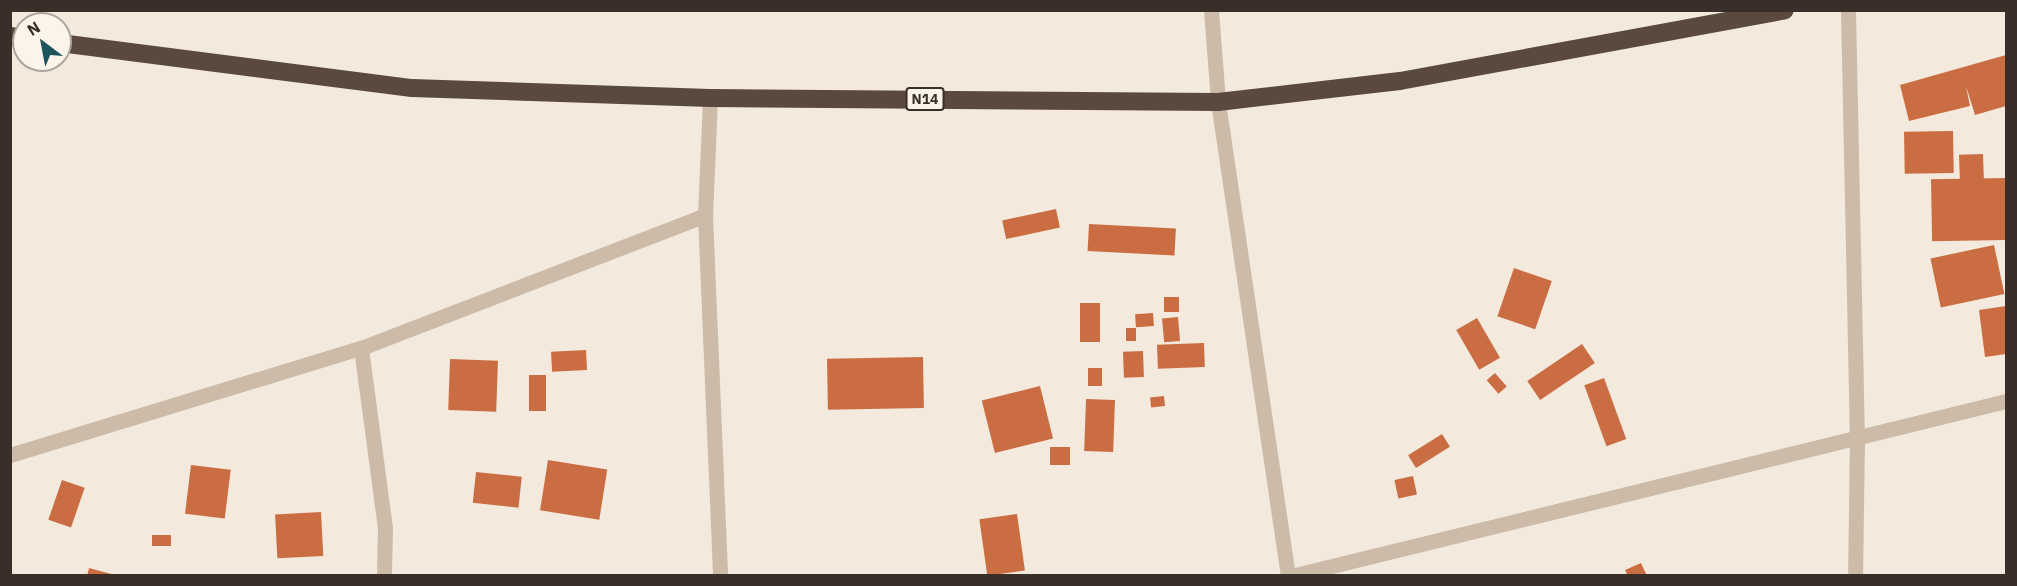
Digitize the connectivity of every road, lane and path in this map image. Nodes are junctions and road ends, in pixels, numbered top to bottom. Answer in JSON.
{"nodes":[{"id":1,"x":1211,"y":10,"type":"edge"},
{"id":2,"x":1785,"y":10,"type":"edge"},
{"id":3,"x":1848,"y":10,"type":"edge"},
{"id":4,"x":72,"y":45,"type":"edge"},
{"id":5,"x":710,"y":98,"type":"junction"},
{"id":6,"x":1218,"y":102,"type":"junction"},
{"id":7,"x":705,"y":215,"type":"junction"},
{"id":8,"x":361,"y":348,"type":"junction"},
{"id":9,"x":2007,"y":401,"type":"edge"},
{"id":10,"x":1857,"y":438,"type":"junction"},
{"id":11,"x":10,"y":455,"type":"edge"},
{"id":12,"x":384,"y":576,"type":"edge"},
{"id":13,"x":720,"y":576,"type":"edge"},
{"id":14,"x":1289,"y":576,"type":"edge"},
{"id":15,"x":1855,"y":576,"type":"edge"}],
"edges":[{"from":1,"to":6,"type":"street"},
{"from":2,"to":6,"type":"highway","number":"N14"},
{"from":3,"to":10,"type":"street"},
{"from":4,"to":5,"type":"highway","number":"N14"},
{"from":5,"to":6,"type":"highway","number":"N14"},
{"from":5,"to":7,"type":"street"},
{"from":6,"to":14,"type":"street"},
{"from":7,"to":8,"type":"street"},
{"from":7,"to":13,"type":"street"},
{"from":8,"to":11,"type":"street"},
{"from":8,"to":12,"type":"street"},
{"from":9,"to":10,"type":"street"},
{"from":10,"to":14,"type":"street"},
{"from":10,"to":15,"type":"street"}]}
